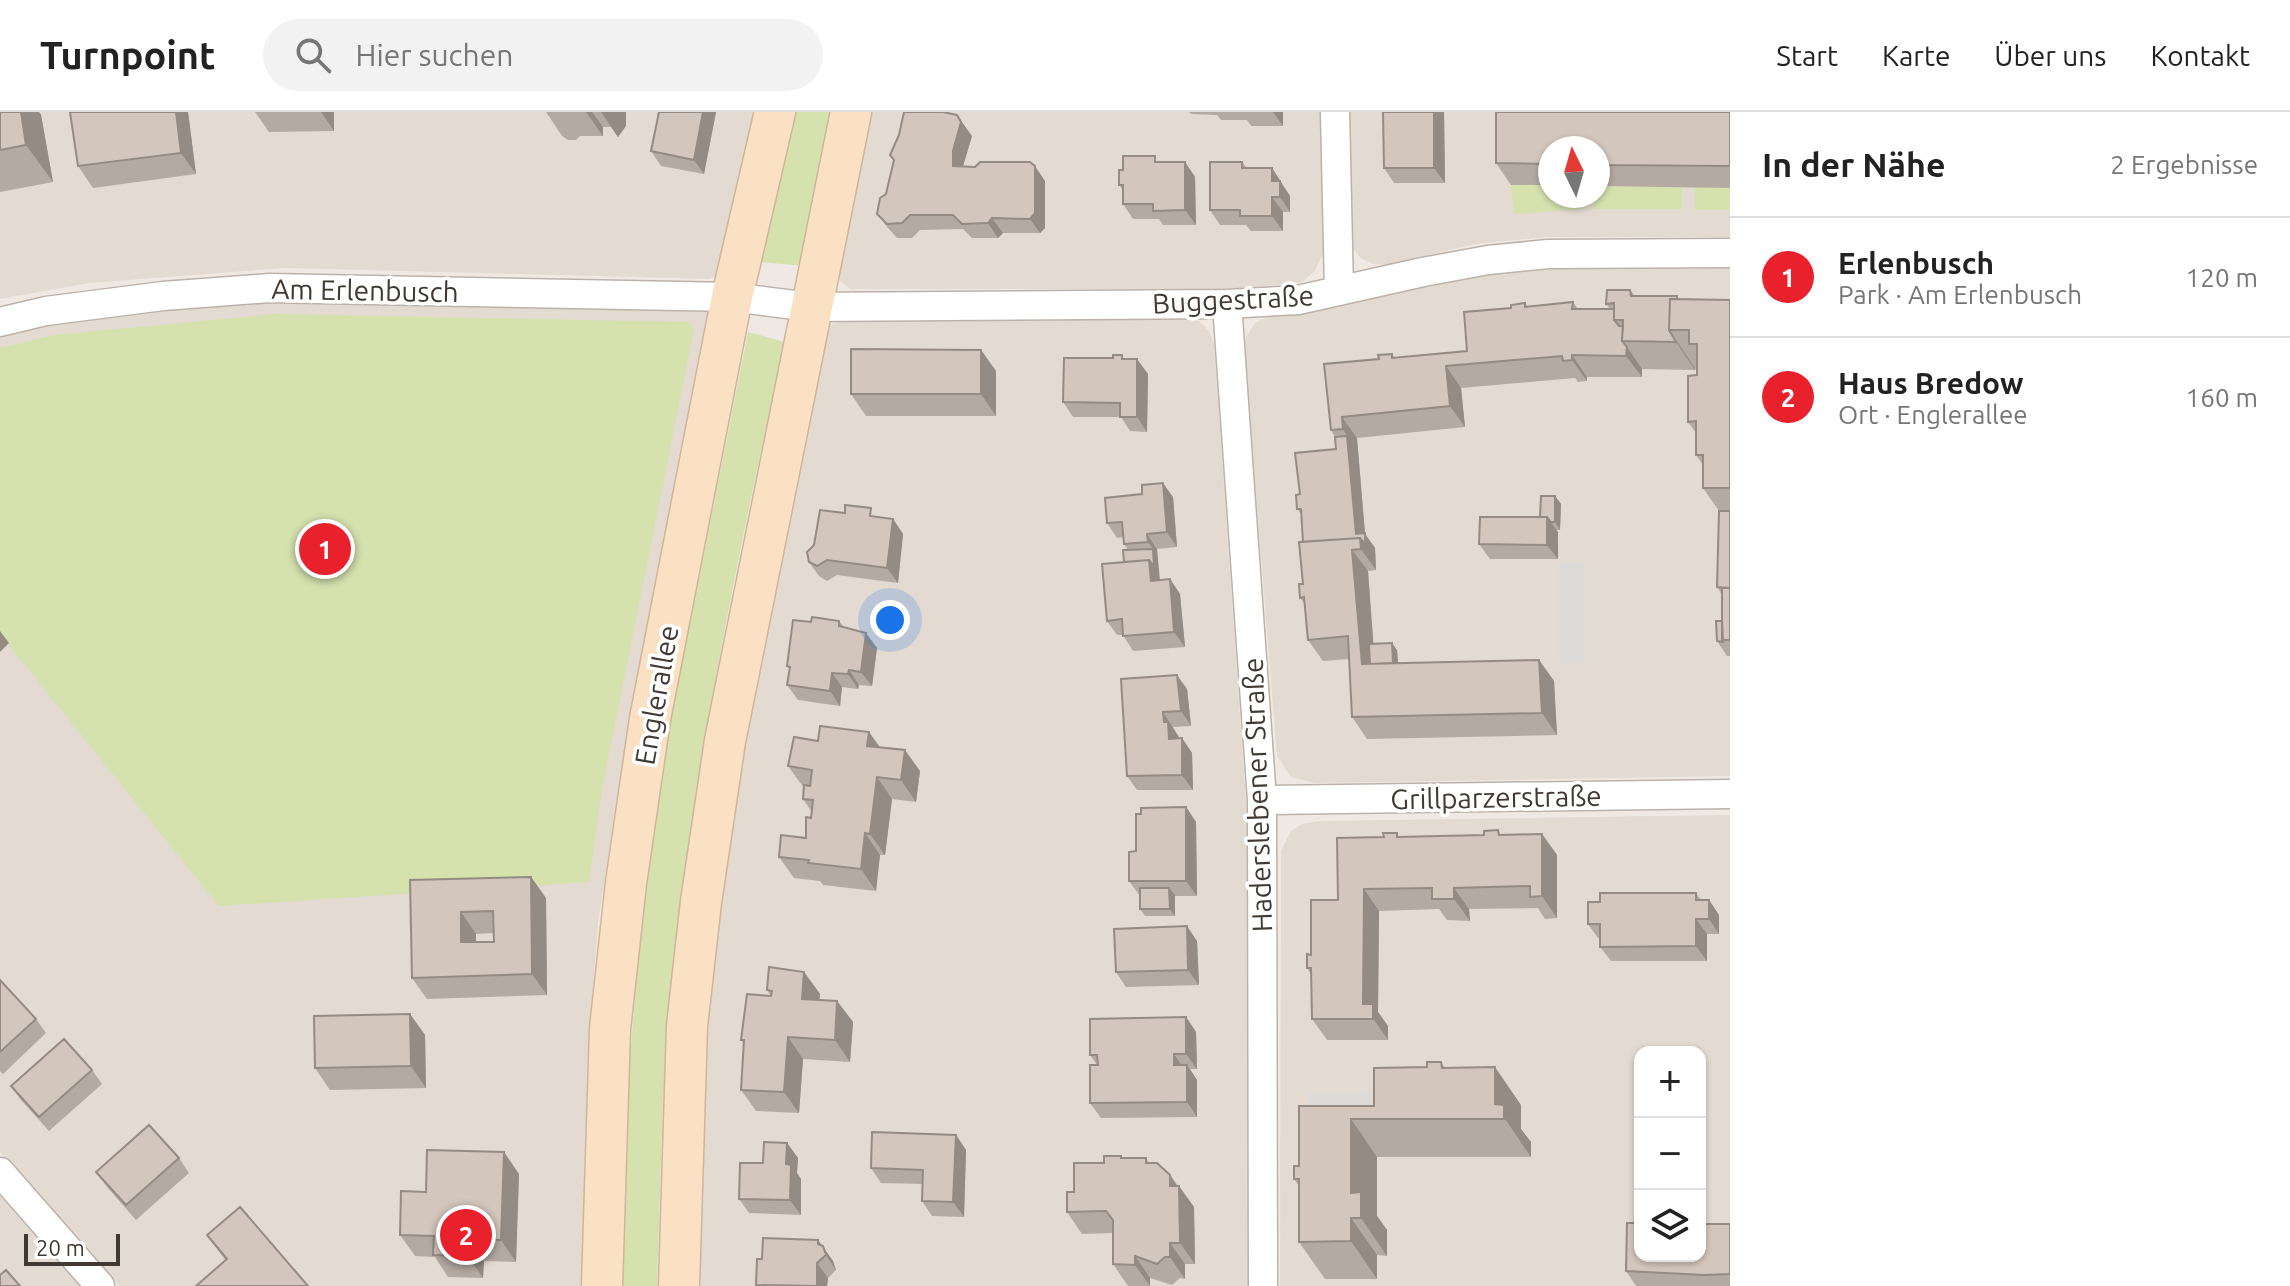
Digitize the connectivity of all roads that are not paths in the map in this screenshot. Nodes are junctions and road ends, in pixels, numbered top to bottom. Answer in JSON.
{"nodes":[{"id":1,"x":775,"y":112,"type":"edge"},
{"id":2,"x":851,"y":112,"type":"edge"},
{"id":3,"x":1335,"y":112,"type":"edge"},
{"id":4,"x":1730,"y":253,"type":"edge"},
{"id":5,"x":1339,"y":291,"type":"junction"},
{"id":6,"x":732,"y":297,"type":"junction"},
{"id":7,"x":1227,"y":304,"type":"junction"},
{"id":8,"x":810,"y":307,"type":"junction"},
{"id":9,"x":0,"y":322,"type":"edge"},
{"id":10,"x":1730,"y":794,"type":"edge"},
{"id":11,"x":1262,"y":800,"type":"junction"},
{"id":12,"x":0,"y":1172,"type":"edge"},
{"id":13,"x":100,"y":1286,"type":"edge"},
{"id":14,"x":602,"y":1286,"type":"edge"},
{"id":15,"x":679,"y":1286,"type":"edge"},
{"id":16,"x":1263,"y":1286,"type":"edge"}],
"edges":[{"from":1,"to":6,"type":"main road","name":"Englerallee"},
{"from":2,"to":8,"type":"main road"},
{"from":3,"to":5,"type":"street"},
{"from":4,"to":5,"type":"street","name":"Buggestraße"},
{"from":5,"to":7,"type":"street","name":"Buggestraße"},
{"from":6,"to":8,"type":"street","name":"Buggestraße"},
{"from":6,"to":9,"type":"street","name":"Am Erlenbusch"},
{"from":6,"to":14,"type":"main road","name":"Englerallee"},
{"from":7,"to":8,"type":"street","name":"Buggestraße"},
{"from":7,"to":11,"type":"street","name":"Haderslebener Straße"},
{"from":8,"to":15,"type":"main road"},
{"from":10,"to":11,"type":"street","name":"Grillparzerstraße"},
{"from":11,"to":16,"type":"street","name":"Haderslebener Straße"},
{"from":12,"to":13,"type":"street"}]}
